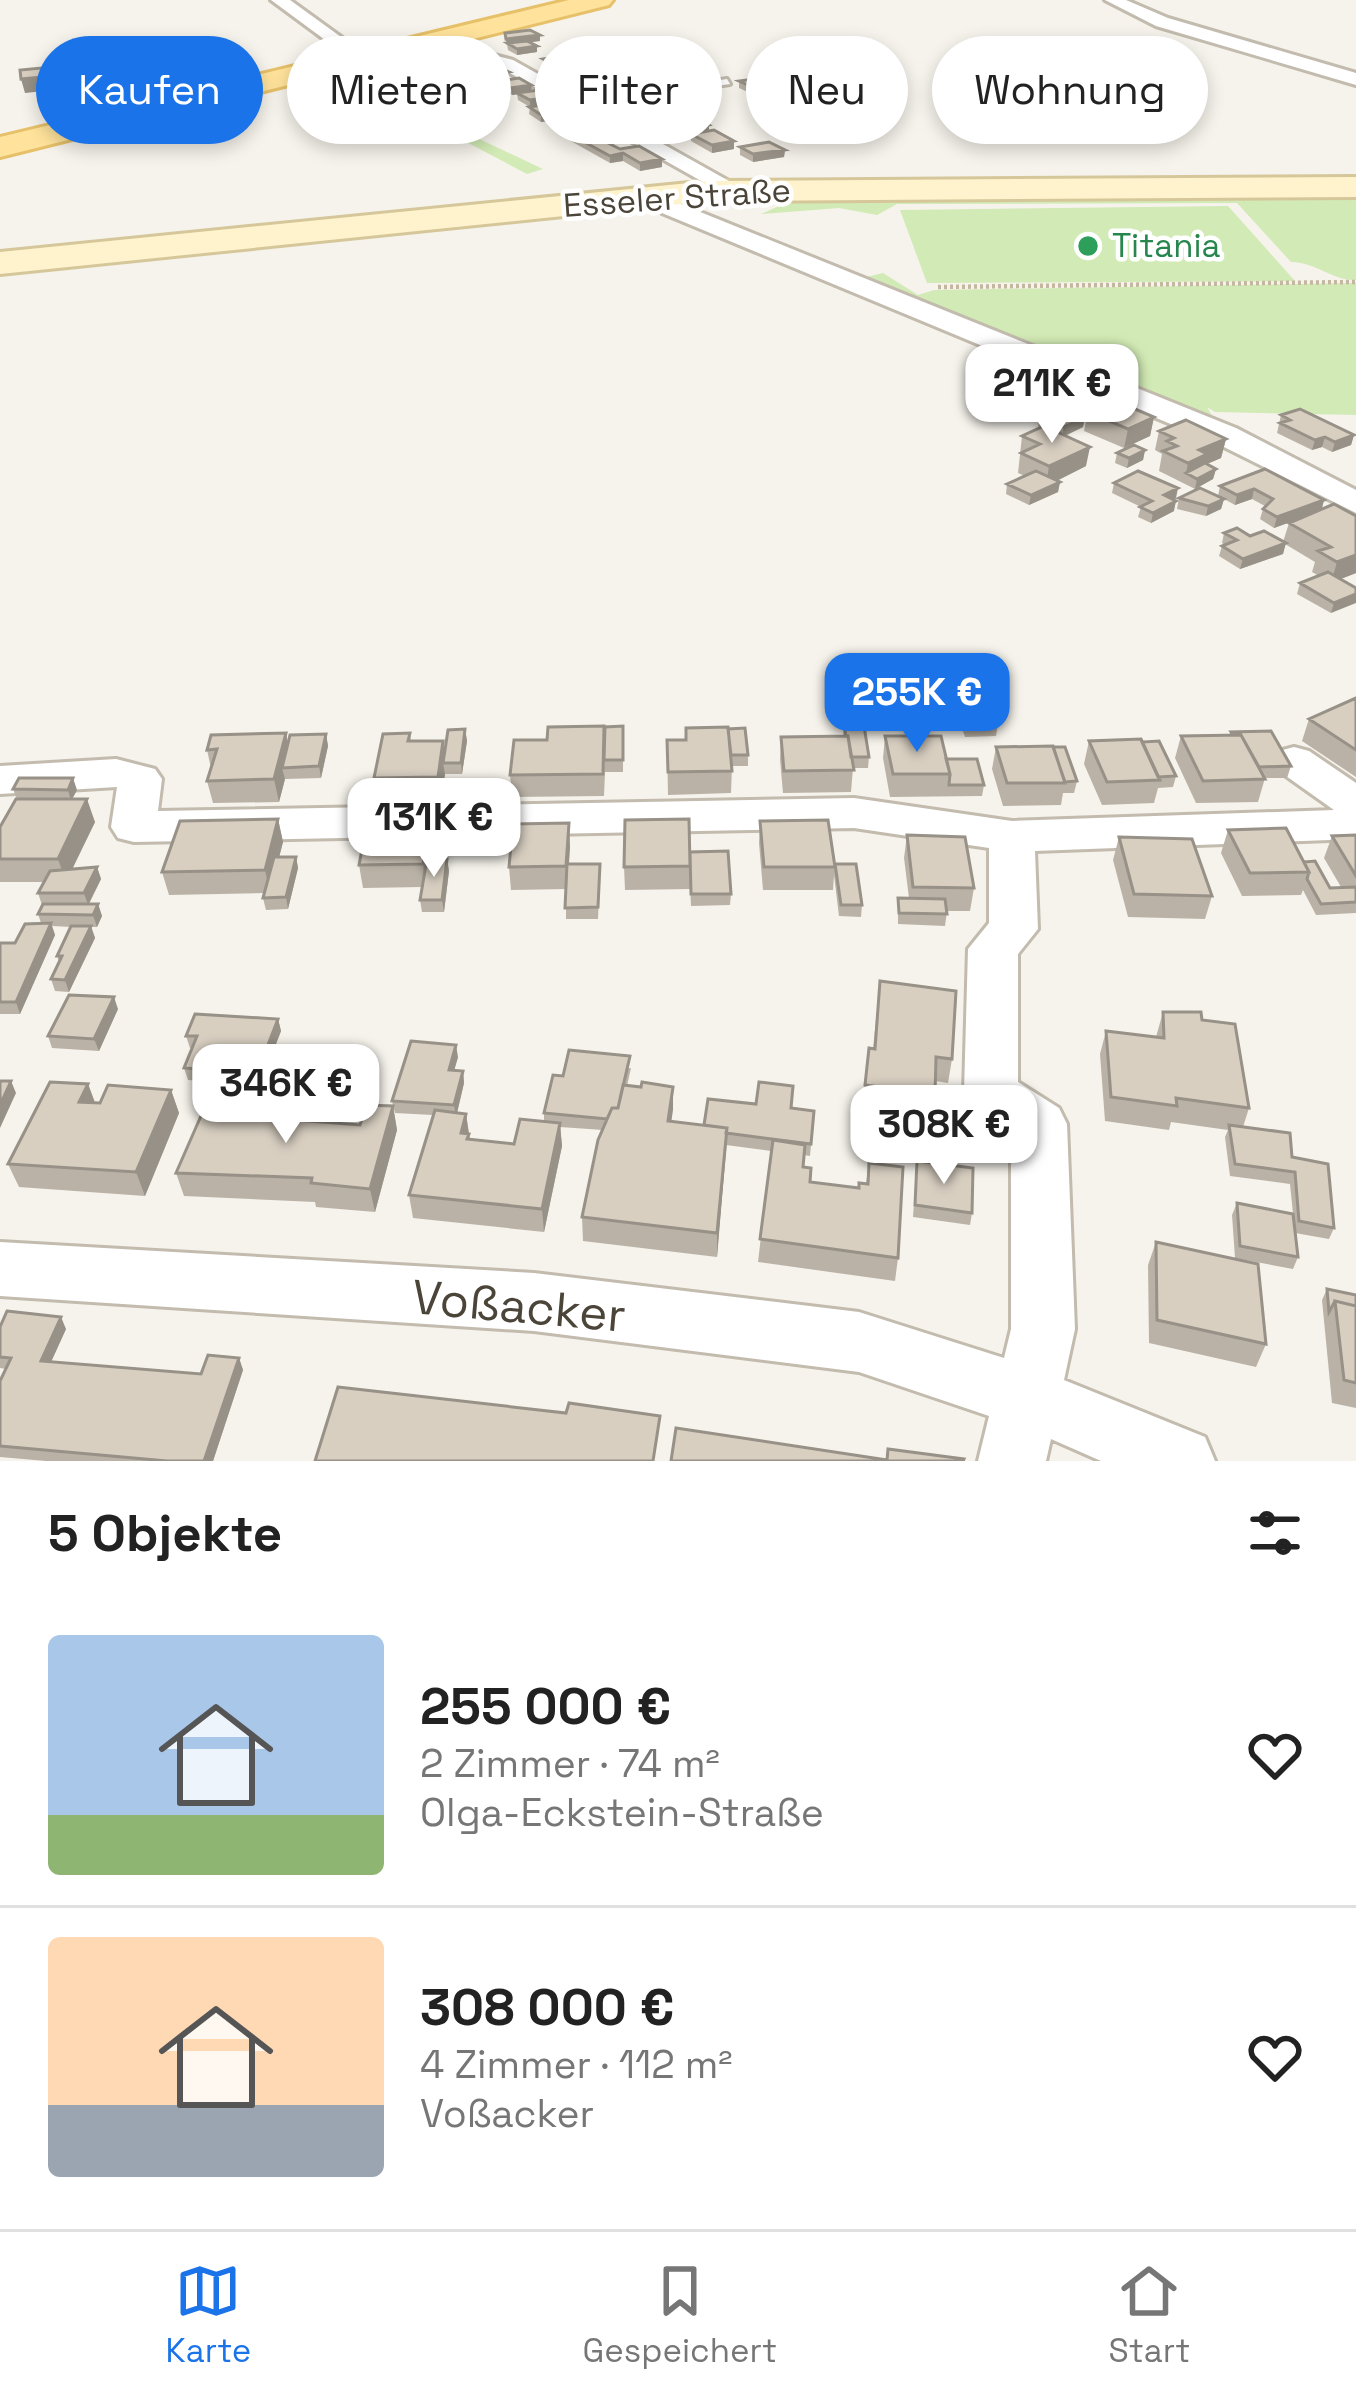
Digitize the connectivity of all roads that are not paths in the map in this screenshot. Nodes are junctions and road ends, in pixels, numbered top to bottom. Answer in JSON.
{"nodes":[{"id":1,"x":279,"y":0,"type":"edge"},
{"id":2,"x":600,"y":0,"type":"edge"},
{"id":3,"x":1113,"y":0,"type":"edge"},
{"id":4,"x":330,"y":36,"type":"edge"},
{"id":5,"x":456,"y":36,"type":"edge"},
{"id":6,"x":287,"y":76,"type":"edge"},
{"id":7,"x":1356,"y":79,"type":"edge"},
{"id":8,"x":728,"y":82,"type":"dead end"},
{"id":9,"x":722,"y":83,"type":"edge"},
{"id":10,"x":652,"y":144,"type":"edge"},
{"id":11,"x":0,"y":147,"type":"edge"},
{"id":12,"x":1356,"y":187,"type":"edge"},
{"id":13,"x":734,"y":190,"type":"junction"},
{"id":14,"x":652,"y":195,"type":"junction"},
{"id":15,"x":0,"y":263,"type":"edge"},
{"id":16,"x":1356,"y":503,"type":"edge"},
{"id":17,"x":1294,"y":761,"type":"edge"},
{"id":18,"x":0,"y":780,"type":"edge"},
{"id":19,"x":1356,"y":804,"type":"edge"},
{"id":20,"x":1356,"y":824,"type":"edge"},
{"id":21,"x":1012,"y":836,"type":"junction"},
{"id":22,"x":0,"y":1269,"type":"edge"},
{"id":23,"x":1028,"y":1397,"type":"junction"},
{"id":24,"x":1012,"y":1461,"type":"edge"},
{"id":25,"x":1181,"y":1461,"type":"edge"}],
"edges":[{"from":1,"to":4,"type":"street"},
{"from":2,"to":5,"type":"main road"},
{"from":3,"to":7,"type":"street"},
{"from":6,"to":11,"type":"main road"},
{"from":8,"to":9,"type":"lane"},
{"from":10,"to":13,"type":"street"},
{"from":12,"to":13,"type":"main road","name":"Esseler Straße"},
{"from":13,"to":14,"type":"main road","name":"Esseler Straße"},
{"from":14,"to":15,"type":"main road","name":"Esseler Straße"},
{"from":14,"to":16,"type":"street"},
{"from":17,"to":19,"type":"street"},
{"from":18,"to":21,"type":"street"},
{"from":20,"to":21,"type":"street"},
{"from":21,"to":23,"type":"street"},
{"from":22,"to":23,"type":"street","name":"Voßacker"},
{"from":23,"to":24,"type":"street"},
{"from":23,"to":25,"type":"street","name":"Voßacker"}]}
